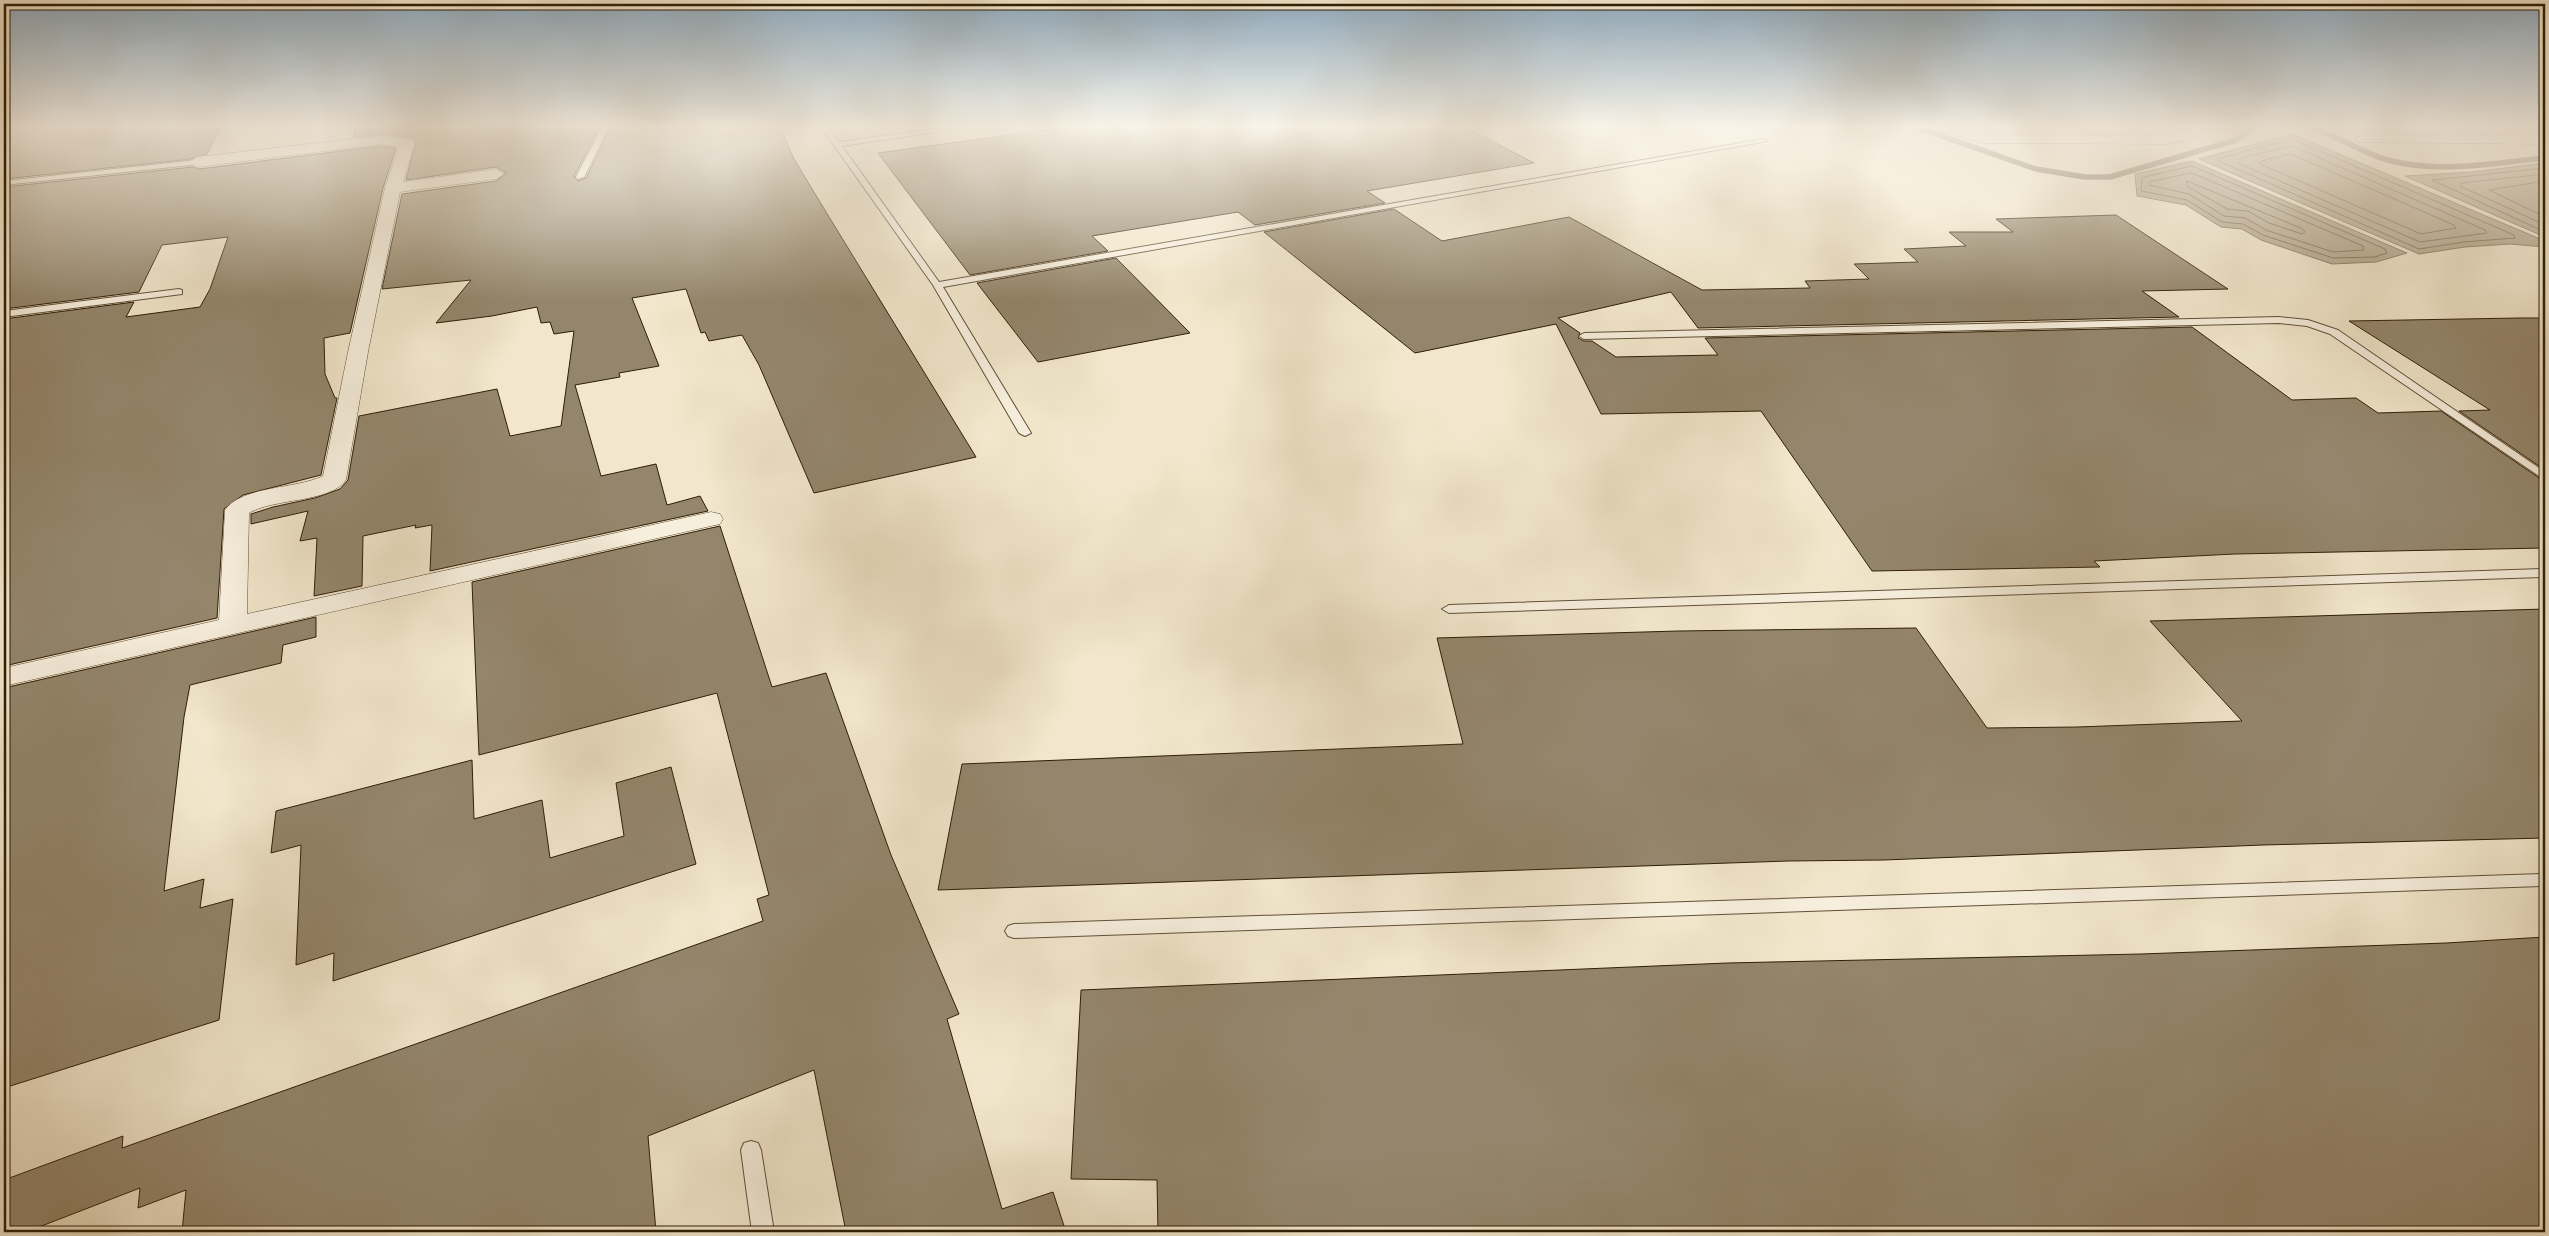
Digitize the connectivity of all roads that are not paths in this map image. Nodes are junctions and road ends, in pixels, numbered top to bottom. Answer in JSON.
{"nodes":[{"id":1,"x":394,"y":185,"type":"edge"},
{"id":2,"x":417,"y":185,"type":"edge"},
{"id":3,"x":865,"y":185,"type":"edge"},
{"id":4,"x":1511,"y":185,"type":"edge"},
{"id":5,"x":393,"y":188,"type":"junction"},
{"id":6,"x":937,"y":284,"type":"junction"},
{"id":7,"x":179,"y":292,"type":"dead end"},
{"id":8,"x":4,"y":314,"type":"edge"},
{"id":9,"x":1584,"y":336,"type":"dead end"},
{"id":10,"x":1024,"y":433,"type":"dead end"},
{"id":11,"x":2545,"y":477,"type":"edge"},
{"id":12,"x":711,"y":519,"type":"dead end"},
{"id":13,"x":2545,"y":573,"type":"edge"},
{"id":14,"x":1449,"y":609,"type":"dead end"},
{"id":15,"x":233,"y":625,"type":"junction"},
{"id":16,"x":4,"y":676,"type":"edge"},
{"id":17,"x":2545,"y":880,"type":"edge"},
{"id":18,"x":1014,"y":931,"type":"dead end"},
{"id":19,"x":751,"y":1150,"type":"dead end"},
{"id":20,"x":763,"y":1232,"type":"edge"}],
"edges":[{"from":1,"to":5,"type":"street"},
{"from":2,"to":5,"type":"street"},
{"from":3,"to":6,"type":"lane"},
{"from":4,"to":6,"type":"lane"},
{"from":5,"to":15,"type":"street"},
{"from":6,"to":10,"type":"lane"},
{"from":7,"to":8,"type":"lane"},
{"from":9,"to":11,"type":"lane"},
{"from":12,"to":15,"type":"street"},
{"from":13,"to":14,"type":"lane"},
{"from":15,"to":16,"type":"street"},
{"from":17,"to":18,"type":"lane"},
{"from":19,"to":20,"type":"lane"}]}
